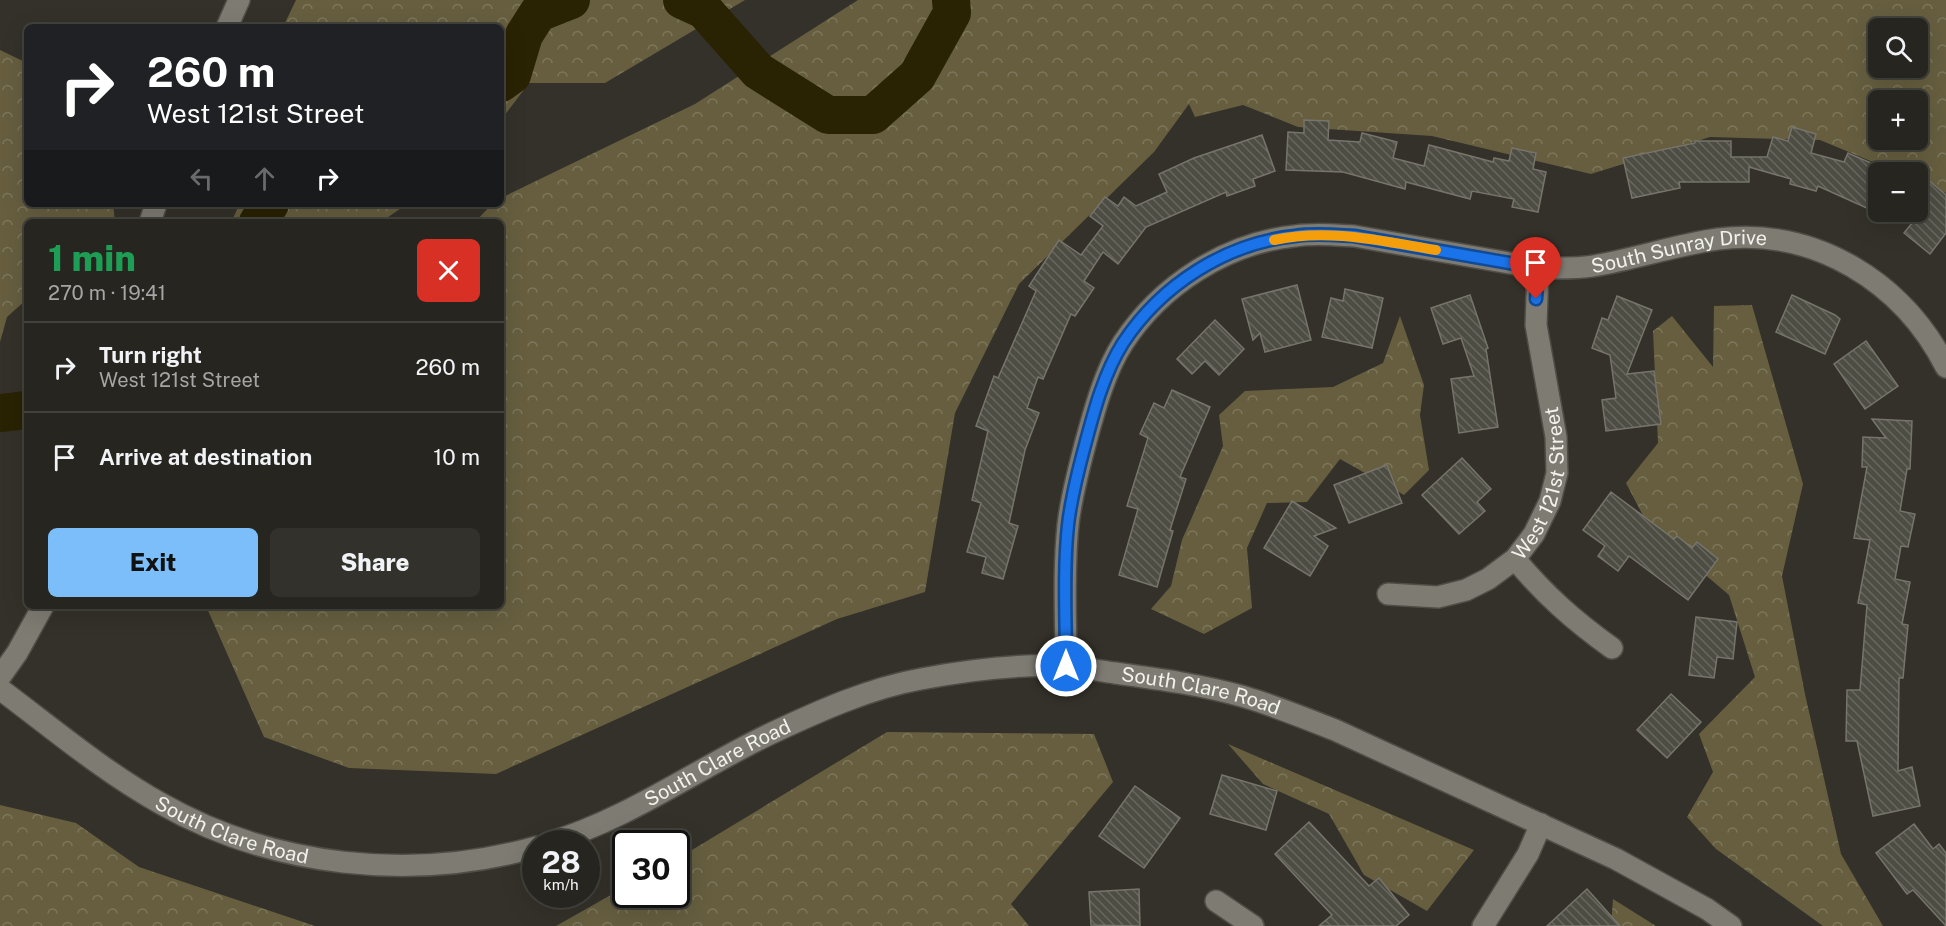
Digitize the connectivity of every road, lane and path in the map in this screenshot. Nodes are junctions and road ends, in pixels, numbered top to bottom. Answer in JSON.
{"nodes":[{"id":1,"x":239,"y":0,"type":"edge"},
{"id":2,"x":228,"y":24,"type":"edge"},
{"id":3,"x":1538,"y":268,"type":"junction"},
{"id":4,"x":1946,"y":367,"type":"edge"},
{"id":5,"x":1515,"y":559,"type":"junction"},
{"id":6,"x":1388,"y":594,"type":"dead end"},
{"id":7,"x":41,"y":609,"type":"edge"},
{"id":8,"x":1612,"y":648,"type":"dead end"},
{"id":9,"x":1066,"y":666,"type":"junction"},
{"id":10,"x":0,"y":677,"type":"edge"},
{"id":11,"x":0,"y":689,"type":"edge"},
{"id":12,"x":1541,"y":824,"type":"junction"},
{"id":13,"x":586,"y":830,"type":"edge"},
{"id":14,"x":522,"y":850,"type":"edge"},
{"id":15,"x":1216,"y":901,"type":"dead end"},
{"id":16,"x":1253,"y":926,"type":"edge"},
{"id":17,"x":1483,"y":926,"type":"edge"},
{"id":18,"x":1731,"y":926,"type":"edge"}],
"edges":[{"from":1,"to":2,"type":"street"},
{"from":3,"to":4,"type":"street","name":"South Sunray Drive"},
{"from":3,"to":5,"type":"street","name":"West 121st Street"},
{"from":3,"to":9,"type":"street","name":"South Sunray Drive"},
{"from":5,"to":6,"type":"street","name":"West 121st Street"},
{"from":5,"to":8,"type":"street"},
{"from":7,"to":10,"type":"street"},
{"from":9,"to":12,"type":"street","name":"South Clare Road"},
{"from":9,"to":13,"type":"street","name":"South Clare Road"},
{"from":11,"to":14,"type":"street","name":"South Clare Road"},
{"from":12,"to":17,"type":"street"},
{"from":12,"to":18,"type":"street","name":"South Clare Road"},
{"from":15,"to":16,"type":"street"}]}
